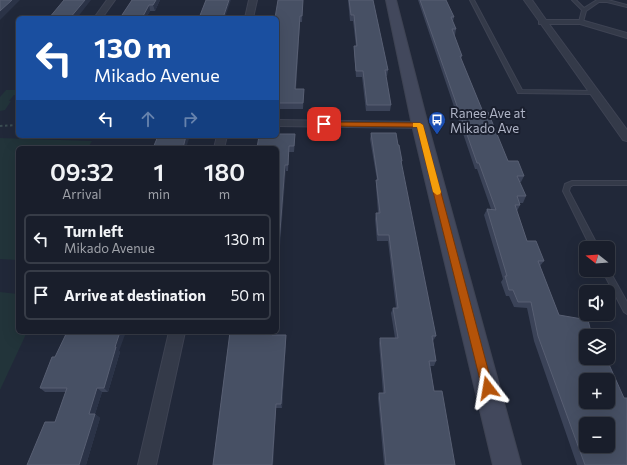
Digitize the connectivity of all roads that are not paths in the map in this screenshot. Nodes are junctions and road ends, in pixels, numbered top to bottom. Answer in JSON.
{"nodes":[{"id":1,"x":111,"y":0,"type":"edge"},
{"id":2,"x":253,"y":0,"type":"edge"},
{"id":3,"x":391,"y":0,"type":"edge"},
{"id":4,"x":472,"y":0,"type":"edge"},
{"id":5,"x":528,"y":0,"type":"edge"},
{"id":6,"x":574,"y":0,"type":"edge"},
{"id":7,"x":627,"y":6,"type":"edge"},
{"id":8,"x":584,"y":10,"type":"junction"},
{"id":9,"x":99,"y":16,"type":"edge"},
{"id":10,"x":249,"y":16,"type":"edge"},
{"id":11,"x":542,"y":22,"type":"junction"},
{"id":12,"x":581,"y":22,"type":"junction"},
{"id":13,"x":627,"y":36,"type":"edge"},
{"id":14,"x":594,"y":93,"type":"junction"},
{"id":15,"x":279,"y":123,"type":"edge"},
{"id":16,"x":420,"y":125,"type":"junction"},
{"id":17,"x":627,"y":138,"type":"edge"},
{"id":18,"x":627,"y":183,"type":"edge"},
{"id":19,"x":591,"y":241,"type":"edge"},
{"id":20,"x":610,"y":277,"type":"edge"},
{"id":21,"x":627,"y":310,"type":"edge"},
{"id":22,"x":177,"y":334,"type":"edge"},
{"id":23,"x":147,"y":465,"type":"edge"},
{"id":24,"x":507,"y":465,"type":"edge"}],
"edges":[{"from":1,"to":9,"type":"street"},
{"from":2,"to":10,"type":"street"},
{"from":3,"to":16,"type":"street"},
{"from":4,"to":14,"type":"lane"},
{"from":5,"to":11,"type":"street"},
{"from":6,"to":8,"type":"lane"},
{"from":7,"to":8,"type":"lane"},
{"from":8,"to":12,"type":"lane"},
{"from":11,"to":12,"type":"street"},
{"from":11,"to":14,"type":"street"},
{"from":12,"to":13,"type":"street"},
{"from":14,"to":17,"type":"street"},
{"from":15,"to":16,"type":"street"},
{"from":16,"to":24,"type":"street"},
{"from":18,"to":19,"type":"lane"},
{"from":20,"to":21,"type":"lane"},
{"from":22,"to":23,"type":"street"}]}
